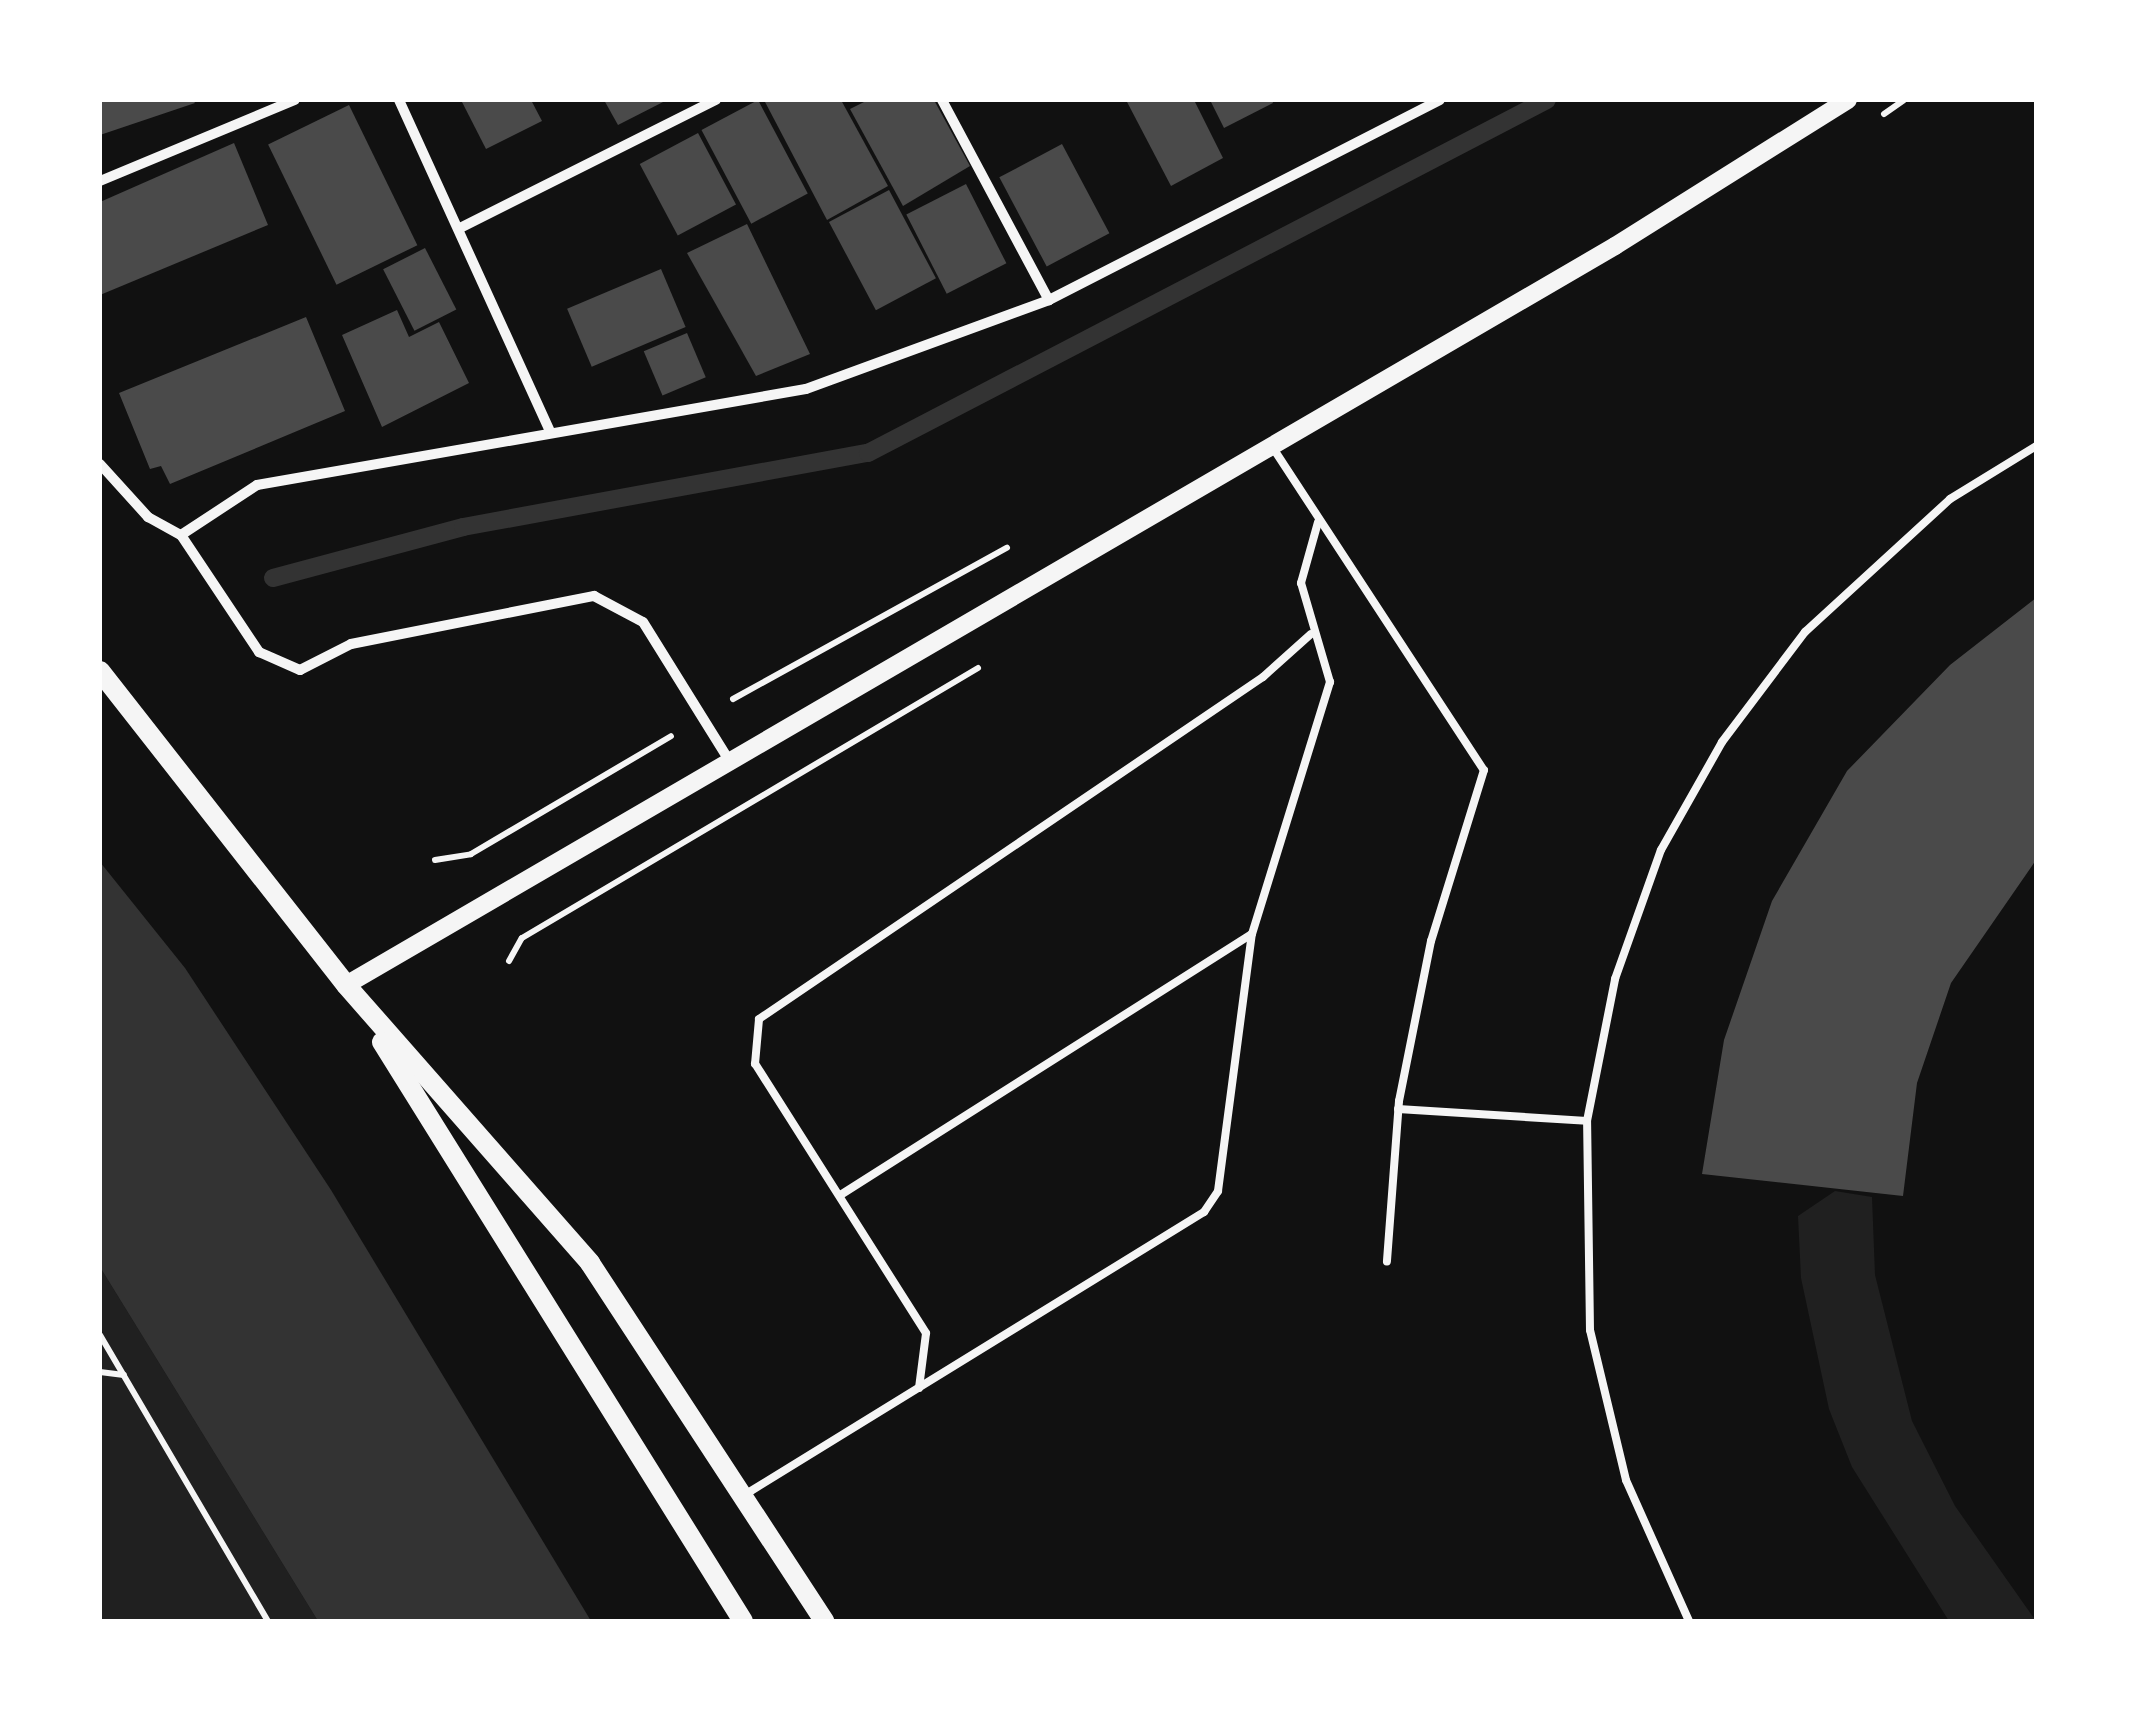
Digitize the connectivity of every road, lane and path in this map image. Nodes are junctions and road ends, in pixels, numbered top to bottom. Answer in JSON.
{"nodes":[{"id":1,"x":296,"y":100,"type":"edge"},
{"id":2,"x":399,"y":100,"type":"edge"},
{"id":3,"x":716,"y":100,"type":"edge"},
{"id":4,"x":942,"y":100,"type":"edge"},
{"id":5,"x":1440,"y":100,"type":"edge"},
{"id":6,"x":1848,"y":100,"type":"edge"},
{"id":7,"x":100,"y":181,"type":"edge"},
{"id":8,"x":462,"y":227,"type":"junction"},
{"id":9,"x":1050,"y":300,"type":"junction"},
{"id":10,"x":552,"y":432,"type":"junction"},
{"id":11,"x":1271,"y":444,"type":"junction"},
{"id":12,"x":2036,"y":446,"type":"edge"},
{"id":13,"x":100,"y":464,"type":"edge"},
{"id":14,"x":1318,"y":522,"type":"junction"},
{"id":15,"x":181,"y":535,"type":"junction"},
{"id":16,"x":1311,"y":634,"type":"junction"},
{"id":17,"x":100,"y":671,"type":"edge"},
{"id":18,"x":730,"y":762,"type":"junction"},
{"id":19,"x":1252,"y":934,"type":"junction"},
{"id":20,"x":346,"y":985,"type":"junction"},
{"id":21,"x":1398,"y":1109,"type":"junction"},
{"id":22,"x":1587,"y":1121,"type":"junction"},
{"id":23,"x":842,"y":1194,"type":"junction"},
{"id":24,"x":1386,"y":1262,"type":"dead end"},
{"id":25,"x":100,"y":1334,"type":"edge"},
{"id":26,"x":100,"y":1372,"type":"edge"},
{"id":27,"x":124,"y":1375,"type":"junction"},
{"id":28,"x":917,"y":1392,"type":"junction"},
{"id":29,"x":742,"y":1496,"type":"junction"},
{"id":30,"x":268,"y":1621,"type":"edge"},
{"id":31,"x":743,"y":1621,"type":"edge"},
{"id":32,"x":824,"y":1621,"type":"edge"},
{"id":33,"x":1689,"y":1621,"type":"edge"}],
"edges":[{"from":1,"to":7,"type":"street"},
{"from":2,"to":8,"type":"street"},
{"from":3,"to":8,"type":"street"},
{"from":4,"to":9,"type":"street"},
{"from":5,"to":9,"type":"street"},
{"from":6,"to":11,"type":"street"},
{"from":8,"to":10,"type":"street"},
{"from":9,"to":10,"type":"street"},
{"from":10,"to":15,"type":"street"},
{"from":11,"to":14,"type":"lane"},
{"from":11,"to":18,"type":"street"},
{"from":12,"to":22,"type":"lane"},
{"from":13,"to":15,"type":"street"},
{"from":14,"to":16,"type":"lane"},
{"from":14,"to":21,"type":"lane"},
{"from":15,"to":18,"type":"street"},
{"from":16,"to":19,"type":"lane"},
{"from":16,"to":23,"type":"lane"},
{"from":17,"to":20,"type":"main road"},
{"from":18,"to":20,"type":"street"},
{"from":19,"to":23,"type":"lane"},
{"from":19,"to":28,"type":"lane"},
{"from":20,"to":29,"type":"main road"},
{"from":20,"to":31,"type":"main road"},
{"from":21,"to":22,"type":"lane"},
{"from":21,"to":24,"type":"lane"},
{"from":22,"to":33,"type":"lane"},
{"from":23,"to":28,"type":"lane"},
{"from":25,"to":27,"type":"path"},
{"from":26,"to":27,"type":"path"},
{"from":27,"to":30,"type":"path"},
{"from":28,"to":29,"type":"lane"},
{"from":29,"to":32,"type":"main road"}]}
